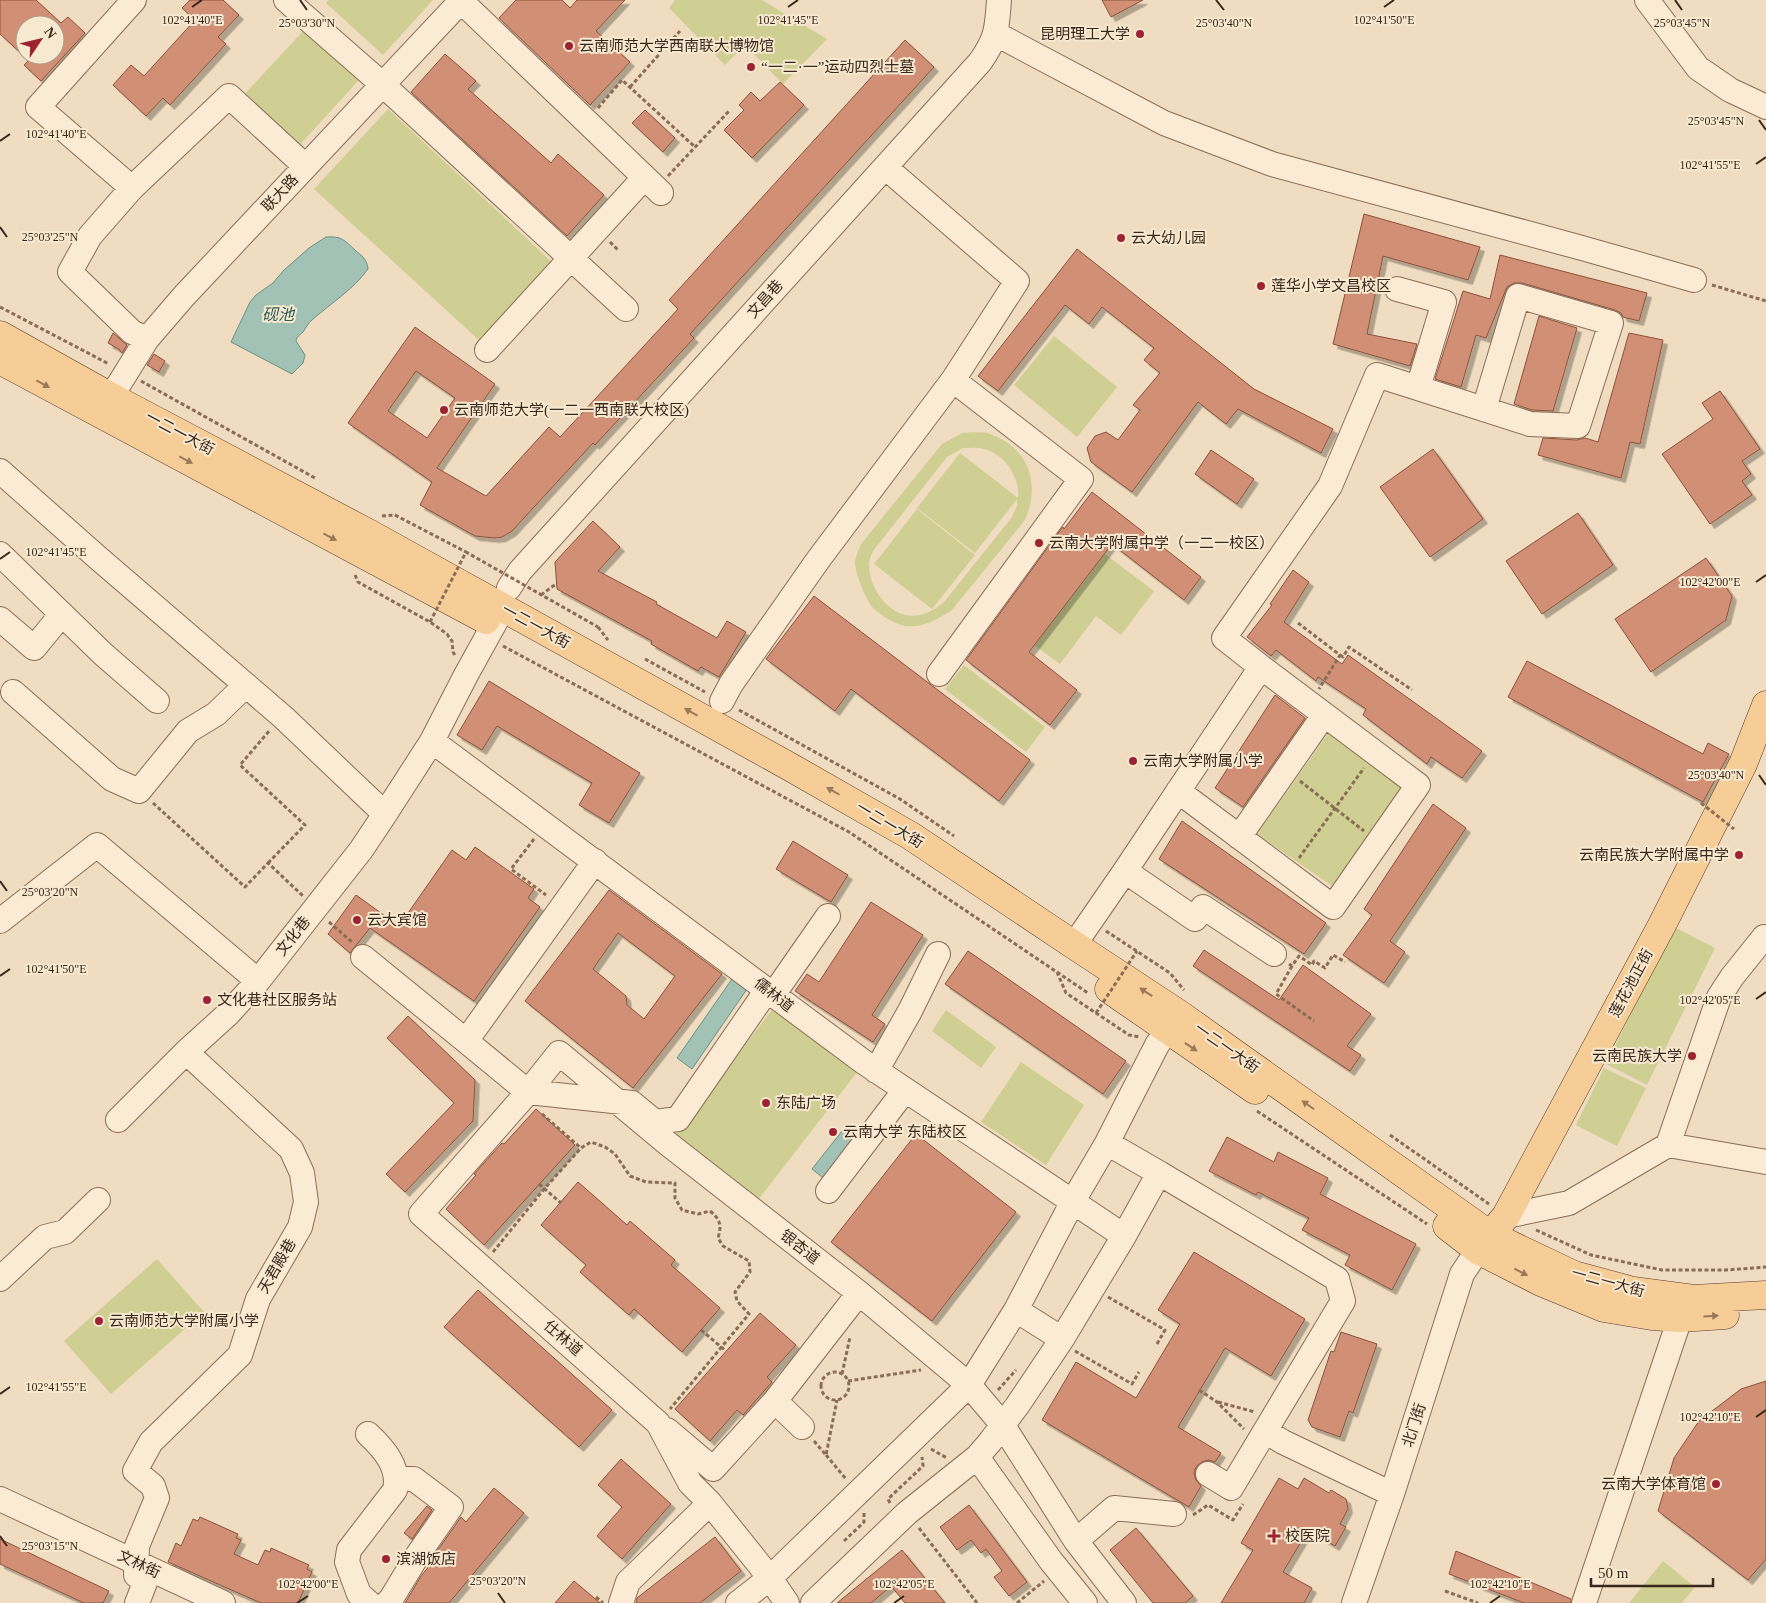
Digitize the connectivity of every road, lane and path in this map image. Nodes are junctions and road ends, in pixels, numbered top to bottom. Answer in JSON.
{"nodes":[{"id":1,"x":134,"y":0,"type":"edge"},
{"id":2,"x":286,"y":0,"type":"edge"},
{"id":3,"x":999,"y":0,"type":"edge"},
{"id":4,"x":1647,"y":0,"type":"edge"},
{"id":5,"x":462,"y":1,"type":"edge"},
{"id":6,"x":680,"y":31,"type":"dead end"},
{"id":7,"x":996,"y":34,"type":"junction"},
{"id":8,"x":382,"y":84,"type":"junction"},
{"id":9,"x":630,"y":87,"type":"junction"},
{"id":10,"x":1766,"y":107,"type":"edge"},
{"id":11,"x":729,"y":111,"type":"dead end"},
{"id":12,"x":586,"y":122,"type":"junction"},
{"id":13,"x":695,"y":147,"type":"junction"},
{"id":14,"x":305,"y":166,"type":"junction"},
{"id":15,"x":885,"y":167,"type":"junction"},
{"id":16,"x":654,"y":187,"type":"junction"},
{"id":17,"x":132,"y":188,"type":"junction"},
{"id":18,"x":572,"y":258,"type":"junction"},
{"id":19,"x":1694,"y":280,"type":"joint"},
{"id":20,"x":1397,"y":289,"type":"dead end"},
{"id":21,"x":1766,"y":301,"type":"edge"},
{"id":22,"x":626,"y":309,"type":"dead end"},
{"id":23,"x":0,"y":335,"type":"edge"},
{"id":24,"x":147,"y":339,"type":"junction"},
{"id":25,"x":487,"y":350,"type":"dead end"},
{"id":26,"x":0,"y":360,"type":"edge"},
{"id":27,"x":953,"y":380,"type":"junction"},
{"id":28,"x":1418,"y":388,"type":"junction"},
{"id":29,"x":111,"y":397,"type":"junction"},
{"id":30,"x":1484,"y":410,"type":"junction"},
{"id":31,"x":0,"y":471,"type":"edge"},
{"id":32,"x":382,"y":516,"type":"dead end"},
{"id":33,"x":466,"y":552,"type":"junction"},
{"id":34,"x":0,"y":554,"type":"edge"},
{"id":35,"x":354,"y":574,"type":"dead end"},
{"id":36,"x":556,"y":584,"type":"dead end"},
{"id":37,"x":541,"y":595,"type":"junction"},
{"id":38,"x":427,"y":606,"type":"dead end"},
{"id":39,"x":62,"y":614,"type":"junction"},
{"id":40,"x":498,"y":614,"type":"junction"},
{"id":41,"x":444,"y":615,"type":"dead end"},
{"id":42,"x":0,"y":619,"type":"edge"},
{"id":43,"x":430,"y":622,"type":"junction"},
{"id":44,"x":1298,"y":623,"type":"dead end"},
{"id":45,"x":608,"y":640,"type":"dead end"},
{"id":46,"x":1340,"y":655,"type":"junction"},
{"id":47,"x":1261,"y":667,"type":"junction"},
{"id":48,"x":939,"y":674,"type":"dead end"},
{"id":49,"x":466,"y":675,"type":"junction"},
{"id":50,"x":246,"y":685,"type":"junction"},
{"id":51,"x":1412,"y":690,"type":"dead end"},
{"id":52,"x":14,"y":692,"type":"dead end"},
{"id":53,"x":722,"y":700,"type":"dead end"},
{"id":54,"x":157,"y":701,"type":"dead end"},
{"id":55,"x":1766,"y":705,"type":"edge"},
{"id":56,"x":1317,"y":710,"type":"junction"},
{"id":57,"x":283,"y":717,"type":"junction"},
{"id":58,"x":432,"y":741,"type":"junction"},
{"id":59,"x":1375,"y":753,"type":"junction"},
{"id":60,"x":1286,"y":770,"type":"junction"},
{"id":61,"x":139,"y":791,"type":"junction"},
{"id":62,"x":1178,"y":791,"type":"junction"},
{"id":63,"x":1701,"y":803,"type":"dead end"},
{"id":64,"x":1335,"y":808,"type":"junction"},
{"id":65,"x":385,"y":814,"type":"junction"},
{"id":66,"x":544,"y":824,"type":"junction"},
{"id":67,"x":1734,"y":829,"type":"dead end"},
{"id":68,"x":1239,"y":837,"type":"junction"},
{"id":69,"x":1378,"y":842,"type":"junction"},
{"id":70,"x":1298,"y":859,"type":"dead end"},
{"id":71,"x":594,"y":861,"type":"junction"},
{"id":72,"x":268,"y":863,"type":"junction"},
{"id":73,"x":1125,"y":871,"type":"junction"},
{"id":74,"x":562,"y":907,"type":"junction"},
{"id":75,"x":315,"y":908,"type":"junction"},
{"id":76,"x":828,"y":916,"type":"dead end"},
{"id":77,"x":0,"y":921,"type":"edge"},
{"id":78,"x":333,"y":926,"type":"dead end"},
{"id":79,"x":1107,"y":931,"type":"dead end"},
{"id":80,"x":1766,"y":940,"type":"edge"},
{"id":81,"x":1074,"y":946,"type":"junction"},
{"id":82,"x":1137,"y":951,"type":"junction"},
{"id":83,"x":938,"y":954,"type":"dead end"},
{"id":84,"x":362,"y":957,"type":"dead end"},
{"id":85,"x":1283,"y":960,"type":"junction"},
{"id":86,"x":1345,"y":962,"type":"dead end"},
{"id":87,"x":1057,"y":972,"type":"junction"},
{"id":88,"x":258,"y":981,"type":"junction"},
{"id":89,"x":770,"y":993,"type":"junction"},
{"id":90,"x":1103,"y":1003,"type":"dead end"},
{"id":91,"x":1096,"y":1013,"type":"junction"},
{"id":92,"x":1178,"y":1013,"type":"junction"},
{"id":93,"x":1314,"y":1021,"type":"dead end"},
{"id":94,"x":1129,"y":1035,"type":"dead end"},
{"id":95,"x":466,"y":1041,"type":"junction"},
{"id":96,"x":186,"y":1052,"type":"junction"},
{"id":97,"x":876,"y":1071,"type":"junction"},
{"id":98,"x":905,"y":1090,"type":"junction"},
{"id":99,"x":532,"y":1100,"type":"junction"},
{"id":100,"x":622,"y":1107,"type":"junction"},
{"id":101,"x":1257,"y":1111,"type":"dead end"},
{"id":102,"x":118,"y":1120,"type":"dead end"},
{"id":103,"x":1107,"y":1143,"type":"junction"},
{"id":104,"x":1668,"y":1145,"type":"junction"},
{"id":105,"x":582,"y":1148,"type":"junction"},
{"id":106,"x":1766,"y":1162,"type":"edge"},
{"id":107,"x":1159,"y":1173,"type":"junction"},
{"id":108,"x":539,"y":1184,"type":"dead end"},
{"id":109,"x":544,"y":1188,"type":"junction"},
{"id":110,"x":828,"y":1191,"type":"dead end"},
{"id":111,"x":98,"y":1200,"type":"dead end"},
{"id":112,"x":1073,"y":1201,"type":"junction"},
{"id":113,"x":561,"y":1203,"type":"dead end"},
{"id":114,"x":1432,"y":1227,"type":"dead end"},
{"id":115,"x":1491,"y":1234,"type":"junction"},
{"id":116,"x":1124,"y":1236,"type":"junction"},
{"id":117,"x":481,"y":1266,"type":"junction"},
{"id":118,"x":0,"y":1279,"type":"edge"},
{"id":119,"x":1093,"y":1288,"type":"junction"},
{"id":120,"x":859,"y":1293,"type":"junction"},
{"id":121,"x":1766,"y":1295,"type":"edge"},
{"id":122,"x":1679,"y":1308,"type":"junction"},
{"id":123,"x":1016,"y":1310,"type":"junction"},
{"id":124,"x":1766,"y":1313,"type":"edge"},
{"id":125,"x":701,"y":1330,"type":"dead end"},
{"id":126,"x":1061,"y":1340,"type":"junction"},
{"id":127,"x":1157,"y":1344,"type":"dead end"},
{"id":128,"x":726,"y":1351,"type":"dead end"},
{"id":129,"x":1023,"y":1365,"type":"dead end"},
{"id":130,"x":946,"y":1366,"type":"junction"},
{"id":131,"x":1139,"y":1372,"type":"dead end"},
{"id":132,"x":848,"y":1381,"type":"junction"},
{"id":133,"x":968,"y":1385,"type":"junction"},
{"id":134,"x":1199,"y":1390,"type":"dead end"},
{"id":135,"x":775,"y":1400,"type":"junction"},
{"id":136,"x":837,"y":1400,"type":"junction"},
{"id":137,"x":1217,"y":1402,"type":"junction"},
{"id":138,"x":932,"y":1419,"type":"junction"},
{"id":139,"x":658,"y":1423,"type":"junction"},
{"id":140,"x":1002,"y":1424,"type":"junction"},
{"id":141,"x":802,"y":1427,"type":"joint"},
{"id":142,"x":1265,"y":1430,"type":"junction"},
{"id":143,"x":368,"y":1434,"type":"dead end"},
{"id":144,"x":921,"y":1453,"type":"dead end"},
{"id":145,"x":826,"y":1455,"type":"junction"},
{"id":146,"x":972,"y":1461,"type":"junction"},
{"id":147,"x":1208,"y":1474,"type":"dead end"},
{"id":148,"x":397,"y":1479,"type":"junction"},
{"id":149,"x":858,"y":1492,"type":"junction"},
{"id":150,"x":1392,"y":1494,"type":"junction"},
{"id":151,"x":0,"y":1499,"type":"edge"},
{"id":152,"x":710,"y":1502,"type":"junction"},
{"id":153,"x":899,"y":1509,"type":"junction"},
{"id":154,"x":0,"y":1513,"type":"edge"},
{"id":155,"x":1174,"y":1514,"type":"dead end"},
{"id":156,"x":864,"y":1522,"type":"dead end"},
{"id":157,"x":870,"y":1524,"type":"dead end"},
{"id":158,"x":840,"y":1536,"type":"dead end"},
{"id":159,"x":1076,"y":1541,"type":"junction"},
{"id":160,"x":848,"y":1545,"type":"dead end"},
{"id":161,"x":1058,"y":1570,"type":"junction"},
{"id":162,"x":140,"y":1573,"type":"junction"},
{"id":163,"x":770,"y":1578,"type":"junction"},
{"id":164,"x":1445,"y":1591,"type":"dead end"},
{"id":165,"x":596,"y":1597,"type":"dead end"},
{"id":166,"x":136,"y":1603,"type":"edge"},
{"id":167,"x":196,"y":1603,"type":"edge"},
{"id":168,"x":223,"y":1603,"type":"edge"},
{"id":169,"x":372,"y":1603,"type":"edge"},
{"id":170,"x":603,"y":1603,"type":"edge"},
{"id":171,"x":621,"y":1603,"type":"edge"},
{"id":172,"x":738,"y":1603,"type":"edge"},
{"id":173,"x":786,"y":1603,"type":"edge"},
{"id":174,"x":813,"y":1603,"type":"edge"},
{"id":175,"x":977,"y":1603,"type":"edge"},
{"id":176,"x":1017,"y":1603,"type":"edge"},
{"id":177,"x":1085,"y":1603,"type":"edge"},
{"id":178,"x":1124,"y":1603,"type":"edge"},
{"id":179,"x":1354,"y":1603,"type":"edge"},
{"id":180,"x":1478,"y":1603,"type":"edge"},
{"id":181,"x":1584,"y":1603,"type":"edge"}],
"edges":[{"from":1,"to":17,"type":"street"},
{"from":2,"to":8,"type":"street"},
{"from":3,"to":7,"type":"street","name":"文昌巷"},
{"from":4,"to":10,"type":"street"},
{"from":5,"to":8,"type":"street","name":"联大路"},
{"from":5,"to":12,"type":"street"},
{"from":6,"to":9,"type":"path"},
{"from":7,"to":15,"type":"street","name":"文昌巷"},
{"from":7,"to":19,"type":"street"},
{"from":8,"to":14,"type":"street","name":"联大路"},
{"from":8,"to":18,"type":"street"},
{"from":9,"to":12,"type":"path"},
{"from":9,"to":13,"type":"path"},
{"from":11,"to":13,"type":"path"},
{"from":12,"to":16,"type":"street"},
{"from":13,"to":16,"type":"path"},
{"from":14,"to":17,"type":"street"},
{"from":14,"to":24,"type":"street","name":"联大路"},
{"from":15,"to":27,"type":"street"},
{"from":15,"to":40,"type":"street","name":"文昌巷"},
{"from":16,"to":18,"type":"street"},
{"from":17,"to":24,"type":"street"},
{"from":18,"to":22,"type":"street"},
{"from":18,"to":25,"type":"street"},
{"from":19,"to":21,"type":"path"},
{"from":20,"to":28,"type":"street"},
{"from":23,"to":29,"type":"main road","name":"一二一大街"},
{"from":24,"to":29,"type":"street","name":"联大路"},
{"from":26,"to":40,"type":"main road","name":"一二一大街","one_way":true},
{"from":27,"to":48,"type":"street"},
{"from":27,"to":53,"type":"street"},
{"from":28,"to":30,"type":"street"},
{"from":28,"to":47,"type":"street"},
{"from":29,"to":40,"type":"main road","name":"一二一大街"},
{"from":30,"to":30,"type":"street"},
{"from":31,"to":50,"type":"street"},
{"from":32,"to":33,"type":"path"},
{"from":33,"to":37,"type":"path","bridge":true},
{"from":33,"to":43,"type":"path","bridge":true},
{"from":34,"to":39,"type":"street"},
{"from":35,"to":43,"type":"path"},
{"from":36,"to":37,"type":"path"},
{"from":37,"to":45,"type":"path","bridge":true},
{"from":38,"to":41,"type":"path"},
{"from":39,"to":42,"type":"street"},
{"from":39,"to":54,"type":"street"},
{"from":40,"to":49,"type":"street","name":"文化巷"},
{"from":81,"to":40,"type":"main road","name":"一二一大街","one_way":true},
{"from":40,"to":87,"type":"path"},
{"from":40,"to":92,"type":"main road","name":"一二一大街"},
{"from":43,"to":49,"type":"path"},
{"from":44,"to":46,"type":"path"},
{"from":46,"to":51,"type":"path"},
{"from":46,"to":56,"type":"path"},
{"from":47,"to":56,"type":"street"},
{"from":47,"to":62,"type":"street"},
{"from":49,"to":58,"type":"street","name":"文化巷"},
{"from":50,"to":57,"type":"street"},
{"from":50,"to":61,"type":"street"},
{"from":52,"to":61,"type":"street"},
{"from":55,"to":115,"type":"main road","name":"莲花池正街"},
{"from":56,"to":59,"type":"street"},
{"from":56,"to":60,"type":"street"},
{"from":57,"to":65,"type":"street"},
{"from":57,"to":72,"type":"path"},
{"from":58,"to":65,"type":"street","name":"文化巷"},
{"from":58,"to":66,"type":"street","name":"儒林道"},
{"from":59,"to":64,"type":"path"},
{"from":59,"to":69,"type":"street"},
{"from":60,"to":64,"type":"path"},
{"from":60,"to":68,"type":"street"},
{"from":61,"to":72,"type":"path"},
{"from":62,"to":68,"type":"street"},
{"from":62,"to":73,"type":"street"},
{"from":63,"to":67,"type":"path","bridge":true},
{"from":64,"to":69,"type":"path"},
{"from":64,"to":70,"type":"path"},
{"from":65,"to":75,"type":"street","name":"文化巷"},
{"from":66,"to":71,"type":"street","name":"儒林道"},
{"from":66,"to":74,"type":"path"},
{"from":68,"to":69,"type":"street"},
{"from":71,"to":74,"type":"street"},
{"from":71,"to":89,"type":"street","name":"儒林道"},
{"from":72,"to":75,"type":"path"},
{"from":73,"to":81,"type":"street"},
{"from":73,"to":85,"type":"street"},
{"from":74,"to":95,"type":"street"},
{"from":75,"to":78,"type":"path"},
{"from":75,"to":88,"type":"street","name":"文化巷"},
{"from":76,"to":89,"type":"street"},
{"from":77,"to":88,"type":"street"},
{"from":79,"to":82,"type":"path"},
{"from":80,"to":104,"type":"street"},
{"from":92,"to":81,"type":"main road","name":"一二一大街","one_way":true},
{"from":82,"to":91,"type":"path","bridge":true},
{"from":82,"to":92,"type":"path"},
{"from":83,"to":97,"type":"street"},
{"from":84,"to":95,"type":"street"},
{"from":85,"to":86,"type":"path"},
{"from":85,"to":93,"type":"path"},
{"from":87,"to":90,"type":"path"},
{"from":87,"to":91,"type":"path"},
{"from":88,"to":96,"type":"street"},
{"from":89,"to":97,"type":"street","name":"儒林道"},
{"from":89,"to":100,"type":"street"},
{"from":91,"to":94,"type":"path"},
{"from":92,"to":103,"type":"street"},
{"from":92,"to":115,"type":"main road","name":"一二一大街"},
{"from":95,"to":99,"type":"street"},
{"from":96,"to":102,"type":"street"},
{"from":96,"to":162,"type":"street","name":"天君殿巷"},
{"from":97,"to":98,"type":"street","name":"儒林道"},
{"from":98,"to":110,"type":"street"},
{"from":98,"to":112,"type":"street","name":"儒林道"},
{"from":99,"to":100,"type":"street"},
{"from":99,"to":100,"type":"street","name":"银杏道"},
{"from":99,"to":105,"type":"path"},
{"from":99,"to":117,"type":"street","name":"仕林道"},
{"from":100,"to":120,"type":"street","name":"银杏道"},
{"from":101,"to":114,"type":"path"},
{"from":103,"to":107,"type":"street"},
{"from":103,"to":112,"type":"street"},
{"from":104,"to":106,"type":"street"},
{"from":104,"to":115,"type":"street"},
{"from":105,"to":109,"type":"path"},
{"from":105,"to":139,"type":"path"},
{"from":107,"to":116,"type":"street"},
{"from":107,"to":142,"type":"street"},
{"from":108,"to":109,"type":"path","bridge":true},
{"from":109,"to":113,"type":"path","bridge":true},
{"from":109,"to":117,"type":"path"},
{"from":111,"to":118,"type":"street"},
{"from":112,"to":116,"type":"street","name":"儒林道"},
{"from":112,"to":123,"type":"street"},
{"from":115,"to":122,"type":"main road","name":"一二一大街"},
{"from":115,"to":150,"type":"street","name":"北门街"},
{"from":116,"to":119,"type":"street"},
{"from":117,"to":139,"type":"street","name":"仕林道"},
{"from":119,"to":126,"type":"street"},
{"from":119,"to":127,"type":"path"},
{"from":120,"to":130,"type":"street","name":"银杏道"},
{"from":120,"to":135,"type":"street"},
{"from":121,"to":122,"type":"main road","name":"一二一大街"},
{"from":122,"to":124,"type":"main road","name":"一二一大街","one_way":true},
{"from":122,"to":181,"type":"street"},
{"from":123,"to":126,"type":"street"},
{"from":123,"to":133,"type":"street"},
{"from":125,"to":128,"type":"path","bridge":true},
{"from":126,"to":131,"type":"path"},
{"from":126,"to":140,"type":"street"},
{"from":129,"to":133,"type":"path"},
{"from":130,"to":132,"type":"path"},
{"from":130,"to":133,"type":"street","name":"银杏道"},
{"from":132,"to":136,"type":"path"},
{"from":132,"to":136,"type":"path"},
{"from":133,"to":138,"type":"street"},
{"from":133,"to":140,"type":"street","name":"银杏道"},
{"from":134,"to":137,"type":"path"},
{"from":135,"to":139,"type":"street"},
{"from":135,"to":141,"type":"street"},
{"from":136,"to":145,"type":"path"},
{"from":137,"to":142,"type":"path"},
{"from":137,"to":142,"type":"path"},
{"from":138,"to":146,"type":"path"},
{"from":138,"to":149,"type":"street"},
{"from":139,"to":152,"type":"street","name":"仕林道"},
{"from":140,"to":146,"type":"street"},
{"from":140,"to":159,"type":"street","name":"银杏道"},
{"from":141,"to":145,"type":"path"},
{"from":142,"to":147,"type":"street"},
{"from":142,"to":150,"type":"street"},
{"from":143,"to":148,"type":"street"},
{"from":144,"to":153,"type":"path"},
{"from":145,"to":149,"type":"path"},
{"from":146,"to":153,"type":"street"},
{"from":146,"to":161,"type":"street"},
{"from":148,"to":169,"type":"street"},
{"from":148,"to":169,"type":"street"},
{"from":149,"to":163,"type":"street"},
{"from":150,"to":179,"type":"street","name":"北门街"},
{"from":151,"to":162,"type":"street","name":"文林街"},
{"from":152,"to":163,"type":"street","name":"仕林道"},
{"from":152,"to":171,"type":"street"},
{"from":153,"to":174,"type":"street"},
{"from":153,"to":175,"type":"path"},
{"from":154,"to":162,"type":"street","name":"文林街"},
{"from":155,"to":159,"type":"street"},
{"from":156,"to":157,"type":"path"},
{"from":158,"to":160,"type":"path"},
{"from":159,"to":178,"type":"street","name":"银杏道"},
{"from":161,"to":176,"type":"path"},
{"from":161,"to":177,"type":"street"},
{"from":162,"to":166,"type":"street"},
{"from":162,"to":167,"type":"street","name":"文林街"},
{"from":162,"to":168,"type":"street","name":"文林街"},
{"from":163,"to":172,"type":"street"},
{"from":163,"to":173,"type":"street","name":"仕林道"},
{"from":164,"to":180,"type":"path"},
{"from":165,"to":170,"type":"path"}]}
